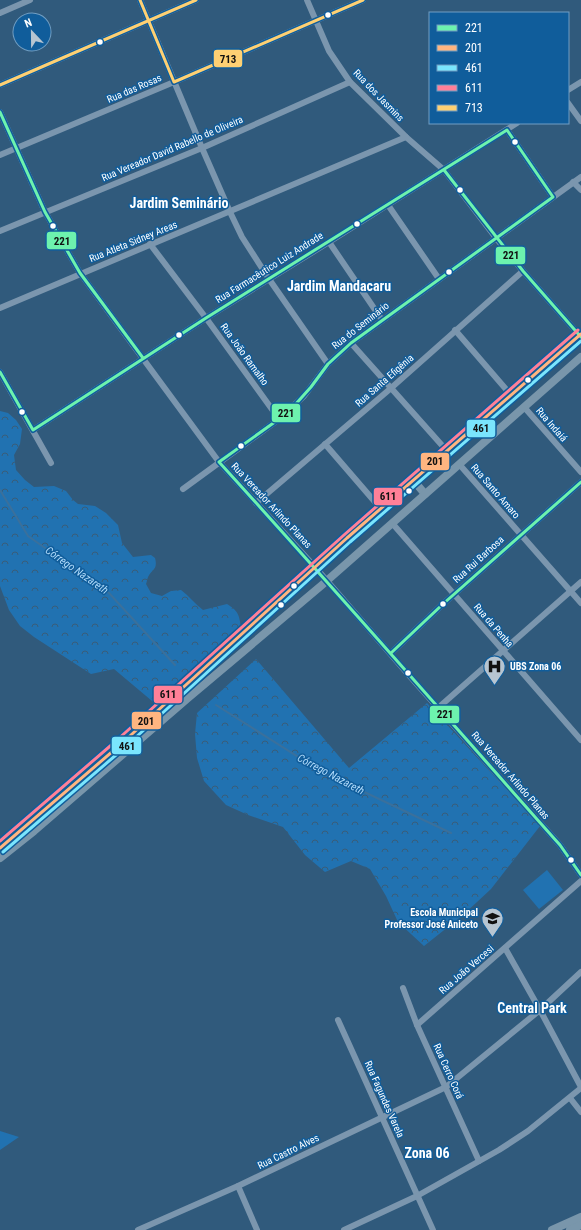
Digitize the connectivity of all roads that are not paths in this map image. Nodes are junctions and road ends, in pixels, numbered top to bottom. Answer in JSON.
{"nodes":[{"id":1,"x":30,"y":0,"type":"edge"},
{"id":2,"x":140,"y":0,"type":"edge"},
{"id":3,"x":196,"y":0,"type":"edge"},
{"id":4,"x":307,"y":0,"type":"edge"},
{"id":5,"x":363,"y":0,"type":"edge"},
{"id":6,"x":0,"y":13,"type":"edge"},
{"id":7,"x":149,"y":21,"type":"junction"},
{"id":8,"x":316,"y":21,"type":"junction"},
{"id":9,"x":174,"y":82,"type":"junction"},
{"id":10,"x":350,"y":82,"type":"junction"},
{"id":11,"x":581,"y":82,"type":"edge"},
{"id":12,"x":0,"y":85,"type":"edge"},
{"id":13,"x":569,"y":89,"type":"edge"},
{"id":14,"x":569,"y":103,"type":"edge"},
{"id":15,"x":0,"y":112,"type":"edge"},
{"id":16,"x":581,"y":121,"type":"edge"},
{"id":17,"x":516,"y":124,"type":"edge"},
{"id":18,"x":507,"y":130,"type":"junction"},
{"id":19,"x":406,"y":137,"type":"junction"},
{"id":20,"x":16,"y":148,"type":"junction"},
{"id":21,"x":202,"y":148,"type":"junction"},
{"id":22,"x":0,"y":155,"type":"edge"},
{"id":23,"x":444,"y":170,"type":"junction"},
{"id":24,"x":581,"y":177,"type":"edge"},
{"id":25,"x":574,"y":182,"type":"junction"},
{"id":26,"x":581,"y":190,"type":"edge"},
{"id":27,"x":553,"y":197,"type":"junction"},
{"id":28,"x":388,"y":205,"type":"junction"},
{"id":29,"x":45,"y":212,"type":"junction"},
{"id":30,"x":230,"y":212,"type":"junction"},
{"id":31,"x":0,"y":231,"type":"edge"},
{"id":32,"x":496,"y":238,"type":"junction"},
{"id":33,"x":329,"y":242,"type":"junction"},
{"id":34,"x":150,"y":244,"type":"junction"},
{"id":35,"x":523,"y":271,"type":"junction"},
{"id":36,"x":80,"y":273,"type":"junction"},
{"id":37,"x":269,"y":279,"type":"junction"},
{"id":38,"x":439,"y":279,"type":"junction"},
{"id":39,"x":0,"y":308,"type":"edge"},
{"id":40,"x":206,"y":318,"type":"junction"},
{"id":41,"x":382,"y":320,"type":"junction"},
{"id":42,"x":456,"y":330,"type":"junction"},
{"id":43,"x":581,"y":335,"type":"edge"},
{"id":44,"x":351,"y":343,"type":"junction"},
{"id":45,"x":581,"y":357,"type":"edge"},
{"id":46,"x":143,"y":358,"type":"junction"},
{"id":47,"x":328,"y":364,"type":"junction"},
{"id":48,"x":0,"y":372,"type":"edge"},
{"id":49,"x":390,"y":389,"type":"junction"},
{"id":50,"x":511,"y":395,"type":"junction"},
{"id":51,"x":524,"y":407,"type":"junction"},
{"id":52,"x":279,"y":419,"type":"junction"},
{"id":53,"x":33,"y":430,"type":"junction"},
{"id":54,"x":325,"y":444,"type":"junction"},
{"id":55,"x":447,"y":451,"type":"junction"},
{"id":56,"x":219,"y":462,"type":"junction"},
{"id":57,"x":51,"y":463,"type":"dead end"},
{"id":58,"x":459,"y":464,"type":"junction"},
{"id":59,"x":581,"y":472,"type":"edge"},
{"id":60,"x":414,"y":481,"type":"junction"},
{"id":61,"x":581,"y":482,"type":"edge"},
{"id":62,"x":183,"y":489,"type":"dead end"},
{"id":63,"x":425,"y":494,"type":"junction"},
{"id":64,"x":256,"y":503,"type":"junction"},
{"id":65,"x":381,"y":509,"type":"junction"},
{"id":66,"x":392,"y":523,"type":"junction"},
{"id":67,"x":521,"y":535,"type":"junction"},
{"id":68,"x":315,"y":567,"type":"junction"},
{"id":69,"x":327,"y":580,"type":"junction"},
{"id":70,"x":581,"y":582,"type":"edge"},
{"id":71,"x":571,"y":592,"type":"junction"},
{"id":72,"x":454,"y":594,"type":"junction"},
{"id":73,"x":581,"y":603,"type":"edge"},
{"id":74,"x":503,"y":651,"type":"junction"},
{"id":75,"x":391,"y":653,"type":"junction"},
{"id":76,"x":438,"y":708,"type":"junction"},
{"id":77,"x":581,"y":740,"type":"edge"},
{"id":78,"x":0,"y":848,"type":"edge"},
{"id":79,"x":0,"y":858,"type":"edge"},
{"id":80,"x":581,"y":875,"type":"edge"},
{"id":81,"x":581,"y":881,"type":"edge"},
{"id":82,"x":505,"y":948,"type":"junction"},
{"id":83,"x":581,"y":972,"type":"edge"},
{"id":84,"x":403,"y":988,"type":"dead end"},
{"id":85,"x":540,"y":1010,"type":"junction"},
{"id":86,"x":338,"y":1020,"type":"dead end"},
{"id":87,"x":417,"y":1025,"type":"junction"},
{"id":88,"x":446,"y":1087,"type":"junction"},
{"id":89,"x":581,"y":1087,"type":"edge"},
{"id":90,"x":570,"y":1098,"type":"junction"},
{"id":91,"x":581,"y":1112,"type":"edge"},
{"id":92,"x":383,"y":1117,"type":"junction"},
{"id":93,"x":479,"y":1161,"type":"junction"},
{"id":94,"x":238,"y":1186,"type":"junction"},
{"id":95,"x":418,"y":1196,"type":"junction"},
{"id":96,"x":581,"y":1217,"type":"edge"},
{"id":97,"x":581,"y":1225,"type":"edge"},
{"id":98,"x":138,"y":1230,"type":"edge"},
{"id":99,"x":257,"y":1230,"type":"edge"},
{"id":100,"x":344,"y":1230,"type":"edge"},
{"id":101,"x":433,"y":1230,"type":"edge"},
{"id":102,"x":552,"y":1230,"type":"edge"},
{"id":103,"x":570,"y":1230,"type":"edge"}],
"edges":[{"from":1,"to":6,"type":"street"},
{"from":2,"to":7,"type":"street"},
{"from":3,"to":7,"type":"street"},
{"from":4,"to":8,"type":"street","name":"Rua dos Jasmins"},
{"from":5,"to":8,"type":"street","name":"Rua das Rosas"},
{"from":7,"to":9,"type":"street"},
{"from":7,"to":12,"type":"street"},
{"from":8,"to":9,"type":"street","name":"Rua das Rosas"},
{"from":8,"to":10,"type":"street","name":"Rua dos Jasmins"},
{"from":9,"to":20,"type":"street","name":"Rua das Rosas"},
{"from":9,"to":21,"type":"street"},
{"from":10,"to":19,"type":"street","name":"Rua dos Jasmins"},
{"from":10,"to":21,"type":"street","name":"Rua Vereador David Rabello de Oliveira"},
{"from":11,"to":13,"type":"street"},
{"from":14,"to":16,"type":"street"},
{"from":15,"to":20,"type":"street","name":"Rua Vereador Arlindo Planas"},
{"from":17,"to":18,"type":"street","name":"Rua Farmacêutico Luiz Andrade"},
{"from":18,"to":23,"type":"street","name":"Rua Farmacêutico Luiz Andrade"},
{"from":18,"to":27,"type":"street"},
{"from":19,"to":23,"type":"street","name":"Rua dos Jasmins"},
{"from":19,"to":30,"type":"street","name":"Rua Atleta Sidney Areas"},
{"from":20,"to":22,"type":"street","name":"Rua das Rosas"},
{"from":20,"to":29,"type":"street","name":"Rua Vereador Arlindo Planas"},
{"from":21,"to":29,"type":"street","name":"Rua Vereador David Rabello de Oliveira"},
{"from":21,"to":30,"type":"street"},
{"from":23,"to":28,"type":"street","name":"Rua Farmacêutico Luiz Andrade"},
{"from":23,"to":32,"type":"street","name":"Rua dos Jasmins"},
{"from":24,"to":25,"type":"street","name":"Rua do Seminário"},
{"from":25,"to":26,"type":"street"},
{"from":25,"to":27,"type":"street","name":"Rua do Seminário"},
{"from":27,"to":32,"type":"street","name":"Rua do Seminário"},
{"from":28,"to":33,"type":"street","name":"Rua Farmacêutico Luiz Andrade"},
{"from":28,"to":38,"type":"street"},
{"from":29,"to":31,"type":"street","name":"Rua Vereador David Rabello de Oliveira"},
{"from":29,"to":36,"type":"street","name":"Rua Vereador Arlindo Planas"},
{"from":30,"to":34,"type":"street","name":"Rua Atleta Sidney Areas"},
{"from":30,"to":37,"type":"street"},
{"from":32,"to":35,"type":"street","name":"Rua dos Jasmins"},
{"from":32,"to":38,"type":"street","name":"Rua do Seminário"},
{"from":33,"to":37,"type":"street","name":"Rua Farmacêutico Luiz Andrade"},
{"from":33,"to":41,"type":"street"},
{"from":34,"to":36,"type":"street","name":"Rua Atleta Sidney Areas"},
{"from":34,"to":40,"type":"street","name":"Rua João Ramalho"},
{"from":35,"to":42,"type":"street","name":"Rua Santa Efigênia"},
{"from":35,"to":43,"type":"street","name":"Rua dos Jasmins"},
{"from":36,"to":39,"type":"street","name":"Rua Atleta Sidney Areas"},
{"from":36,"to":46,"type":"street","name":"Rua Vereador Arlindo Planas"},
{"from":37,"to":40,"type":"street","name":"Rua Farmacêutico Luiz Andrade"},
{"from":37,"to":47,"type":"street"},
{"from":38,"to":41,"type":"street","name":"Rua do Seminário"},
{"from":40,"to":46,"type":"street","name":"Rua Farmacêutico Luiz Andrade"},
{"from":40,"to":52,"type":"street","name":"Rua João Ramalho"},
{"from":41,"to":44,"type":"street","name":"Rua do Seminário"},
{"from":42,"to":49,"type":"street","name":"Rua Santa Efigênia"},
{"from":42,"to":50,"type":"street"},
{"from":43,"to":50,"type":"main road"},
{"from":44,"to":47,"type":"street","name":"Rua do Seminário"},
{"from":44,"to":49,"type":"street"},
{"from":45,"to":51,"type":"main road"},
{"from":46,"to":53,"type":"street","name":"Rua Farmacêutico Luiz Andrade"},
{"from":46,"to":56,"type":"street","name":"Rua Vereador Arlindo Planas"},
{"from":47,"to":52,"type":"street","name":"Rua do Seminário"},
{"from":48,"to":53,"type":"street"},
{"from":49,"to":54,"type":"street","name":"Rua Santa Efigênia"},
{"from":49,"to":55,"type":"street"},
{"from":50,"to":55,"type":"main road"},
{"from":51,"to":58,"type":"main road"},
{"from":51,"to":59,"type":"street","name":"Rua Indaiá"},
{"from":52,"to":56,"type":"street","name":"Rua do Seminário"},
{"from":53,"to":57,"type":"street"},
{"from":54,"to":64,"type":"street","name":"Rua Santa Efigênia"},
{"from":54,"to":65,"type":"street"},
{"from":55,"to":60,"type":"main road"},
{"from":56,"to":62,"type":"street","name":"Rua do Seminário"},
{"from":56,"to":64,"type":"street","name":"Rua Vereador Arlindo Planas"},
{"from":58,"to":63,"type":"main road"},
{"from":58,"to":67,"type":"street","name":"Rua Santo Amaro"},
{"from":60,"to":63,"type":"main road"},
{"from":60,"to":65,"type":"main road"},
{"from":61,"to":67,"type":"street","name":"Rua Rui Barbosa"},
{"from":63,"to":66,"type":"main road"},
{"from":64,"to":68,"type":"street","name":"Rua Vereador Arlindo Planas"},
{"from":65,"to":68,"type":"main road"},
{"from":66,"to":69,"type":"main road"},
{"from":66,"to":72,"type":"street","name":"Rua da Penha"},
{"from":67,"to":71,"type":"street","name":"Rua Santo Amaro"},
{"from":67,"to":72,"type":"street","name":"Rua Rui Barbosa"},
{"from":68,"to":69,"type":"street","name":"Rua Vereador Arlindo Planas"},
{"from":68,"to":78,"type":"main road"},
{"from":69,"to":75,"type":"street","name":"Rua Vereador Arlindo Planas"},
{"from":69,"to":79,"type":"main road"},
{"from":70,"to":71,"type":"street"},
{"from":71,"to":73,"type":"street","name":"Rua Santo Amaro"},
{"from":71,"to":74,"type":"street"},
{"from":72,"to":74,"type":"street","name":"Rua da Penha"},
{"from":72,"to":75,"type":"street","name":"Rua Rui Barbosa"},
{"from":74,"to":76,"type":"street"},
{"from":74,"to":77,"type":"street","name":"Rua da Penha"},
{"from":75,"to":76,"type":"street","name":"Rua Vereador Arlindo Planas"},
{"from":76,"to":80,"type":"street","name":"Rua Vereador Arlindo Planas"},
{"from":81,"to":82,"type":"street","name":"Rua João Vercesi"},
{"from":82,"to":85,"type":"street"},
{"from":82,"to":87,"type":"street","name":"Rua João Vercesi"},
{"from":83,"to":85,"type":"street","name":"Rua Castro Alves"},
{"from":84,"to":87,"type":"street","name":"Rua Cerro Corá"},
{"from":85,"to":88,"type":"street","name":"Rua Castro Alves"},
{"from":85,"to":89,"type":"street"},
{"from":86,"to":92,"type":"street","name":"Rua Fagundes Varela"},
{"from":87,"to":88,"type":"street","name":"Rua Cerro Corá"},
{"from":88,"to":92,"type":"street","name":"Rua Castro Alves"},
{"from":88,"to":93,"type":"street","name":"Rua Cerro Corá"},
{"from":89,"to":90,"type":"street"},
{"from":90,"to":91,"type":"street"},
{"from":90,"to":93,"type":"street"},
{"from":92,"to":94,"type":"street","name":"Rua Castro Alves"},
{"from":92,"to":95,"type":"street","name":"Rua Fagundes Varela"},
{"from":93,"to":95,"type":"street"},
{"from":94,"to":98,"type":"street","name":"Rua Castro Alves"},
{"from":94,"to":99,"type":"street"},
{"from":95,"to":100,"type":"street"},
{"from":95,"to":101,"type":"street","name":"Rua Fagundes Varela"},
{"from":96,"to":102,"type":"main road"},
{"from":97,"to":103,"type":"main road"}]}
